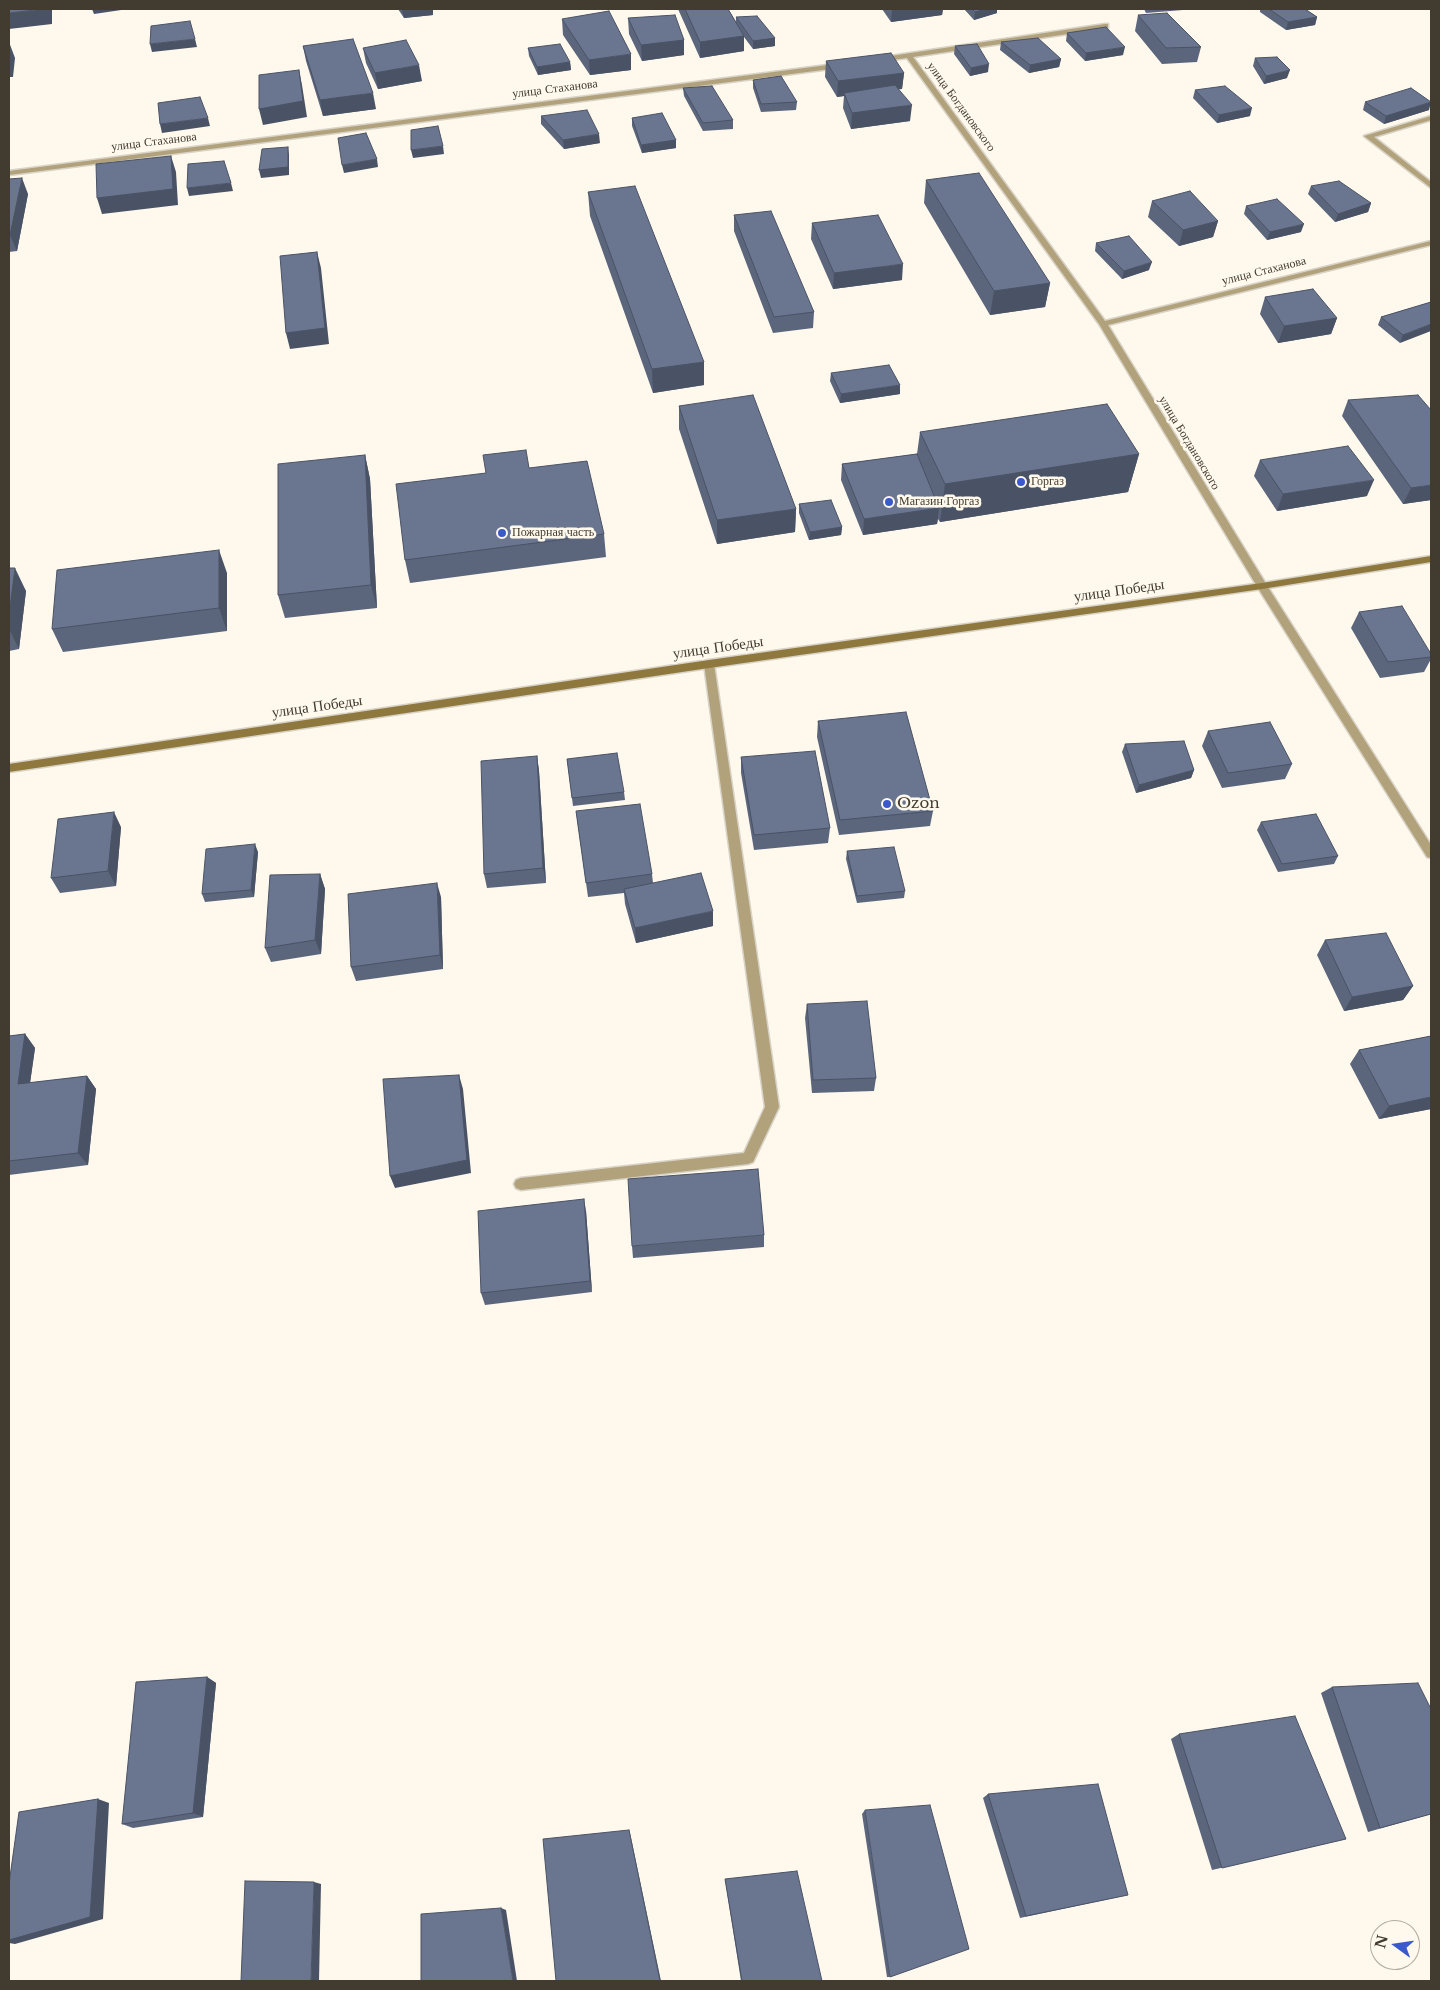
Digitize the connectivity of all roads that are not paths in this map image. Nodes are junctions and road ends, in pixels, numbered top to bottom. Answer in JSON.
{"nodes":[{"id":1,"x":1105,"y":26,"type":"edge"},
{"id":2,"x":909,"y":56,"type":"junction"},
{"id":3,"x":869,"y":61,"type":"edge"},
{"id":4,"x":849,"y":64,"type":"edge"},
{"id":5,"x":1431,"y":118,"type":"edge"},
{"id":6,"x":9,"y":173,"type":"edge"},
{"id":7,"x":1431,"y":186,"type":"edge"},
{"id":8,"x":1431,"y":242,"type":"edge"},
{"id":9,"x":1103,"y":324,"type":"junction"},
{"id":10,"x":1431,"y":559,"type":"edge"},
{"id":11,"x":1262,"y":586,"type":"junction"},
{"id":12,"x":708,"y":664,"type":"junction"},
{"id":13,"x":9,"y":768,"type":"edge"},
{"id":14,"x":1431,"y":854,"type":"edge"},
{"id":15,"x":521,"y":1184,"type":"dead end"}],
"edges":[{"from":1,"to":2,"type":"street"},
{"from":2,"to":3,"type":"street"},
{"from":2,"to":9,"type":"street","name":"улица Богдановского"},
{"from":4,"to":6,"type":"street","name":"улица Стаханова"},
{"from":5,"to":7,"type":"street"},
{"from":8,"to":9,"type":"street","name":"улица Стаханова"},
{"from":9,"to":11,"type":"street","name":"улица Богдановского"},
{"from":10,"to":11,"type":"street","name":"улица Победы"},
{"from":11,"to":12,"type":"street","name":"улица Победы"},
{"from":11,"to":14,"type":"street","name":"улица Богдановского"},
{"from":12,"to":13,"type":"street","name":"улица Победы"},
{"from":12,"to":15,"type":"street"}]}
